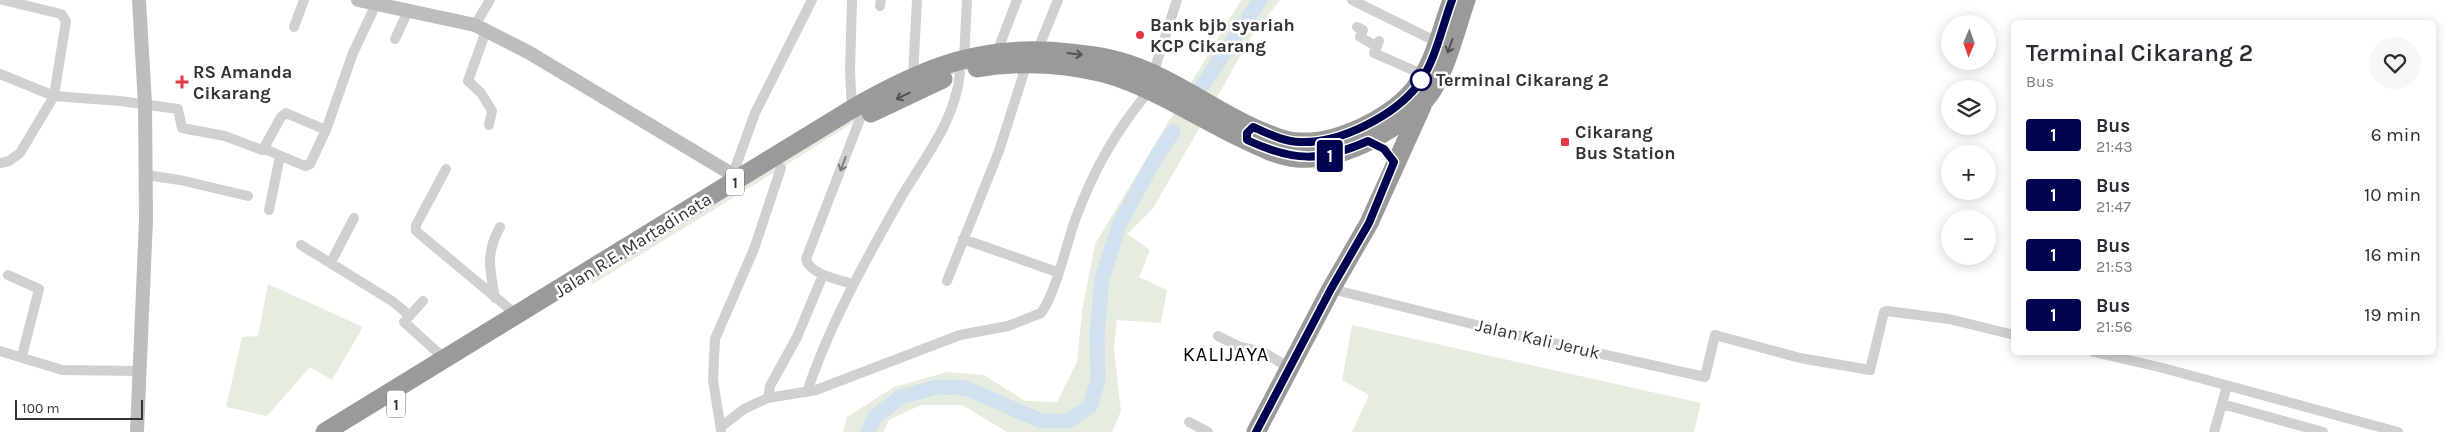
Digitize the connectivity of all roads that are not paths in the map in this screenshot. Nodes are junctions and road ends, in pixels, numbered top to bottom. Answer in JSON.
{"nodes":[{"id":1,"x":3,"y":0,"type":"edge"},
{"id":2,"x":139,"y":0,"type":"edge"},
{"id":3,"x":304,"y":0,"type":"edge"},
{"id":4,"x":358,"y":0,"type":"edge"},
{"id":5,"x":490,"y":0,"type":"edge"},
{"id":6,"x":852,"y":0,"type":"edge"},
{"id":7,"x":917,"y":0,"type":"edge"},
{"id":8,"x":967,"y":0,"type":"edge"},
{"id":9,"x":1017,"y":0,"type":"edge"},
{"id":10,"x":1058,"y":0,"type":"edge"},
{"id":11,"x":1177,"y":0,"type":"edge"},
{"id":12,"x":1352,"y":0,"type":"edge"},
{"id":13,"x":1452,"y":0,"type":"edge"},
{"id":14,"x":1466,"y":0,"type":"edge"},
{"id":15,"x":809,"y":1,"type":"edge"},
{"id":16,"x":377,"y":2,"type":"edge"},
{"id":17,"x":408,"y":11,"type":"junction"},
{"id":18,"x":294,"y":27,"type":"dead end"},
{"id":19,"x":1357,"y":27,"type":"dead end"},
{"id":20,"x":480,"y":28,"type":"junction"},
{"id":21,"x":395,"y":39,"type":"dead end"},
{"id":22,"x":1437,"y":42,"type":"junction"},
{"id":23,"x":997,"y":52,"type":"junction"},
{"id":24,"x":1032,"y":56,"type":"junction"},
{"id":25,"x":962,"y":66,"type":"junction"},
{"id":26,"x":0,"y":74,"type":"edge"},
{"id":27,"x":913,"y":77,"type":"junction"},
{"id":28,"x":1151,"y":82,"type":"junction"},
{"id":29,"x":1421,"y":88,"type":"junction"},
{"id":30,"x":54,"y":96,"type":"junction"},
{"id":31,"x":145,"y":104,"type":"junction"},
{"id":32,"x":856,"y":114,"type":"junction"},
{"id":33,"x":490,"y":125,"type":"dead end"},
{"id":34,"x":326,"y":130,"type":"junction"},
{"id":35,"x":1250,"y":134,"type":"junction"},
{"id":36,"x":1368,"y":141,"type":"junction"},
{"id":37,"x":267,"y":150,"type":"junction"},
{"id":38,"x":280,"y":156,"type":"junction"},
{"id":39,"x":1394,"y":162,"type":"junction"},
{"id":40,"x":0,"y":163,"type":"edge"},
{"id":41,"x":781,"y":168,"type":"junction"},
{"id":42,"x":446,"y":170,"type":"dead end"},
{"id":43,"x":146,"y":175,"type":"junction"},
{"id":44,"x":736,"y":176,"type":"junction"},
{"id":45,"x":248,"y":196,"type":"dead end"},
{"id":46,"x":269,"y":210,"type":"dead end"},
{"id":47,"x":354,"y":218,"type":"dead end"},
{"id":48,"x":500,"y":227,"type":"dead end"},
{"id":49,"x":963,"y":239,"type":"junction"},
{"id":50,"x":301,"y":245,"type":"dead end"},
{"id":51,"x":331,"y":262,"type":"junction"},
{"id":52,"x":1057,"y":272,"type":"junction"},
{"id":53,"x":8,"y":275,"type":"dead end"},
{"id":54,"x":823,"y":275,"type":"junction"},
{"id":55,"x":947,"y":282,"type":"dead end"},
{"id":56,"x":853,"y":284,"type":"junction"},
{"id":57,"x":1331,"y":289,"type":"junction"},
{"id":58,"x":495,"y":298,"type":"junction"},
{"id":59,"x":423,"y":301,"type":"dead end"},
{"id":60,"x":409,"y":315,"type":"junction"},
{"id":61,"x":518,"y":316,"type":"junction"},
{"id":62,"x":2011,"y":334,"type":"edge"},
{"id":63,"x":1218,"y":336,"type":"dead end"},
{"id":64,"x":0,"y":351,"type":"edge"},
{"id":65,"x":2106,"y":355,"type":"edge"},
{"id":66,"x":22,"y":356,"type":"junction"},
{"id":67,"x":446,"y":360,"type":"junction"},
{"id":68,"x":1290,"y":368,"type":"junction"},
{"id":69,"x":140,"y":372,"type":"junction"},
{"id":70,"x":2227,"y":386,"type":"junction"},
{"id":71,"x":807,"y":392,"type":"junction"},
{"id":72,"x":768,"y":398,"type":"junction"},
{"id":73,"x":2222,"y":404,"type":"junction"},
{"id":74,"x":1189,"y":422,"type":"dead end"},
{"id":75,"x":721,"y":429,"type":"edge"},
{"id":76,"x":138,"y":432,"type":"edge"},
{"id":77,"x":325,"y":432,"type":"edge"},
{"id":78,"x":350,"y":432,"type":"edge"},
{"id":79,"x":1208,"y":432,"type":"edge"},
{"id":80,"x":1256,"y":432,"type":"edge"},
{"id":81,"x":2214,"y":432,"type":"edge"},
{"id":82,"x":2323,"y":432,"type":"edge"},
{"id":83,"x":2398,"y":432,"type":"edge"}],
"edges":[{"from":1,"to":30,"type":"street"},
{"from":2,"to":31,"type":"main road"},
{"from":3,"to":18,"type":"street"},
{"from":4,"to":16,"type":"main road"},
{"from":5,"to":20,"type":"street"},
{"from":6,"to":32,"type":"street"},
{"from":7,"to":27,"type":"street"},
{"from":8,"to":25,"type":"street"},
{"from":9,"to":23,"type":"street"},
{"from":10,"to":24,"type":"street"},
{"from":11,"to":28,"type":"street"},
{"from":12,"to":22,"type":"street"},
{"from":13,"to":22,"type":"highway","number":"1"},
{"from":14,"to":29,"type":"highway","number":"1","one_way":true},
{"from":15,"to":44,"type":"street"},
{"from":16,"to":17,"type":"main road"},
{"from":16,"to":34,"type":"street"},
{"from":17,"to":20,"type":"main road"},
{"from":17,"to":21,"type":"street"},
{"from":19,"to":29,"type":"street"},
{"from":20,"to":33,"type":"street"},
{"from":20,"to":44,"type":"main road"},
{"from":22,"to":29,"type":"highway","number":"1"},
{"from":23,"to":24,"type":"highway","name":"Jalan R.E. Martadinata","number":"1"},
{"from":23,"to":25,"type":"highway","name":"Jalan R.E. Martadinata","number":"1"},
{"from":24,"to":25,"type":"highway","name":"Jalan R.E. Martadinata","number":"1"},
{"from":24,"to":28,"type":"highway","name":"Jalan R.E. Martadinata","number":"1"},
{"from":24,"to":49,"type":"street"},
{"from":25,"to":27,"type":"highway","name":"Jalan R.E. Martadinata","number":"1"},
{"from":25,"to":32,"type":"highway","name":"Jalan R.E. Martadinata","number":"1","one_way":true},
{"from":25,"to":56,"type":"street"},
{"from":26,"to":30,"type":"street"},
{"from":27,"to":32,"type":"highway","name":"Jalan R.E. Martadinata","number":"1"},
{"from":28,"to":35,"type":"highway","name":"Jalan R.E. Martadinata","number":"1"},
{"from":28,"to":52,"type":"street"},
{"from":29,"to":35,"type":"highway","name":"Jalan R.E. Martadinata","number":"1"},
{"from":29,"to":36,"type":"highway","name":"Jalan R.E. Martadinata","number":"1"},
{"from":29,"to":39,"type":"highway","number":"1"},
{"from":30,"to":31,"type":"street"},
{"from":30,"to":40,"type":"street"},
{"from":31,"to":37,"type":"street"},
{"from":31,"to":43,"type":"main road"},
{"from":32,"to":41,"type":"highway","name":"Jalan R.E. Martadinata","number":"1"},
{"from":32,"to":44,"type":"highway","name":"Jalan R.E. Martadinata","number":"1"},
{"from":32,"to":54,"type":"street","one_way":true},
{"from":34,"to":37,"type":"street"},
{"from":34,"to":38,"type":"street"},
{"from":35,"to":36,"type":"highway","name":"Jalan R.E. Martadinata","number":"1"},
{"from":36,"to":39,"type":"highway"},
{"from":37,"to":38,"type":"street"},
{"from":38,"to":46,"type":"street"},
{"from":39,"to":57,"type":"highway","number":"1"},
{"from":41,"to":75,"type":"street"},
{"from":41,"to":78,"type":"highway","name":"Jalan R.E. Martadinata","number":"1"},
{"from":42,"to":58,"type":"street"},
{"from":43,"to":45,"type":"street"},
{"from":43,"to":69,"type":"main road"},
{"from":44,"to":61,"type":"highway","name":"Jalan R.E. Martadinata","number":"1"},
{"from":47,"to":51,"type":"street"},
{"from":48,"to":58,"type":"street"},
{"from":49,"to":52,"type":"street"},
{"from":49,"to":55,"type":"street"},
{"from":50,"to":51,"type":"street"},
{"from":51,"to":60,"type":"street"},
{"from":52,"to":71,"type":"street"},
{"from":53,"to":66,"type":"street"},
{"from":54,"to":56,"type":"street"},
{"from":54,"to":72,"type":"street"},
{"from":56,"to":71,"type":"street"},
{"from":57,"to":62,"type":"street","name":"Jalan Kali Jeruk"},
{"from":57,"to":68,"type":"highway","number":"1"},
{"from":58,"to":61,"type":"street"},
{"from":59,"to":60,"type":"street"},
{"from":60,"to":67,"type":"street"},
{"from":61,"to":67,"type":"highway","name":"Jalan R.E. Martadinata","number":"1"},
{"from":63,"to":68,"type":"street"},
{"from":64,"to":66,"type":"street"},
{"from":65,"to":70,"type":"street"},
{"from":66,"to":69,"type":"street"},
{"from":67,"to":77,"type":"highway","name":"Jalan R.E. Martadinata","number":"1"},
{"from":68,"to":80,"type":"highway","number":"1"},
{"from":69,"to":76,"type":"main road"},
{"from":70,"to":73,"type":"street"},
{"from":70,"to":83,"type":"street"},
{"from":71,"to":72,"type":"street"},
{"from":72,"to":75,"type":"street"},
{"from":73,"to":81,"type":"street"},
{"from":73,"to":82,"type":"street"},
{"from":74,"to":79,"type":"street"}]}
